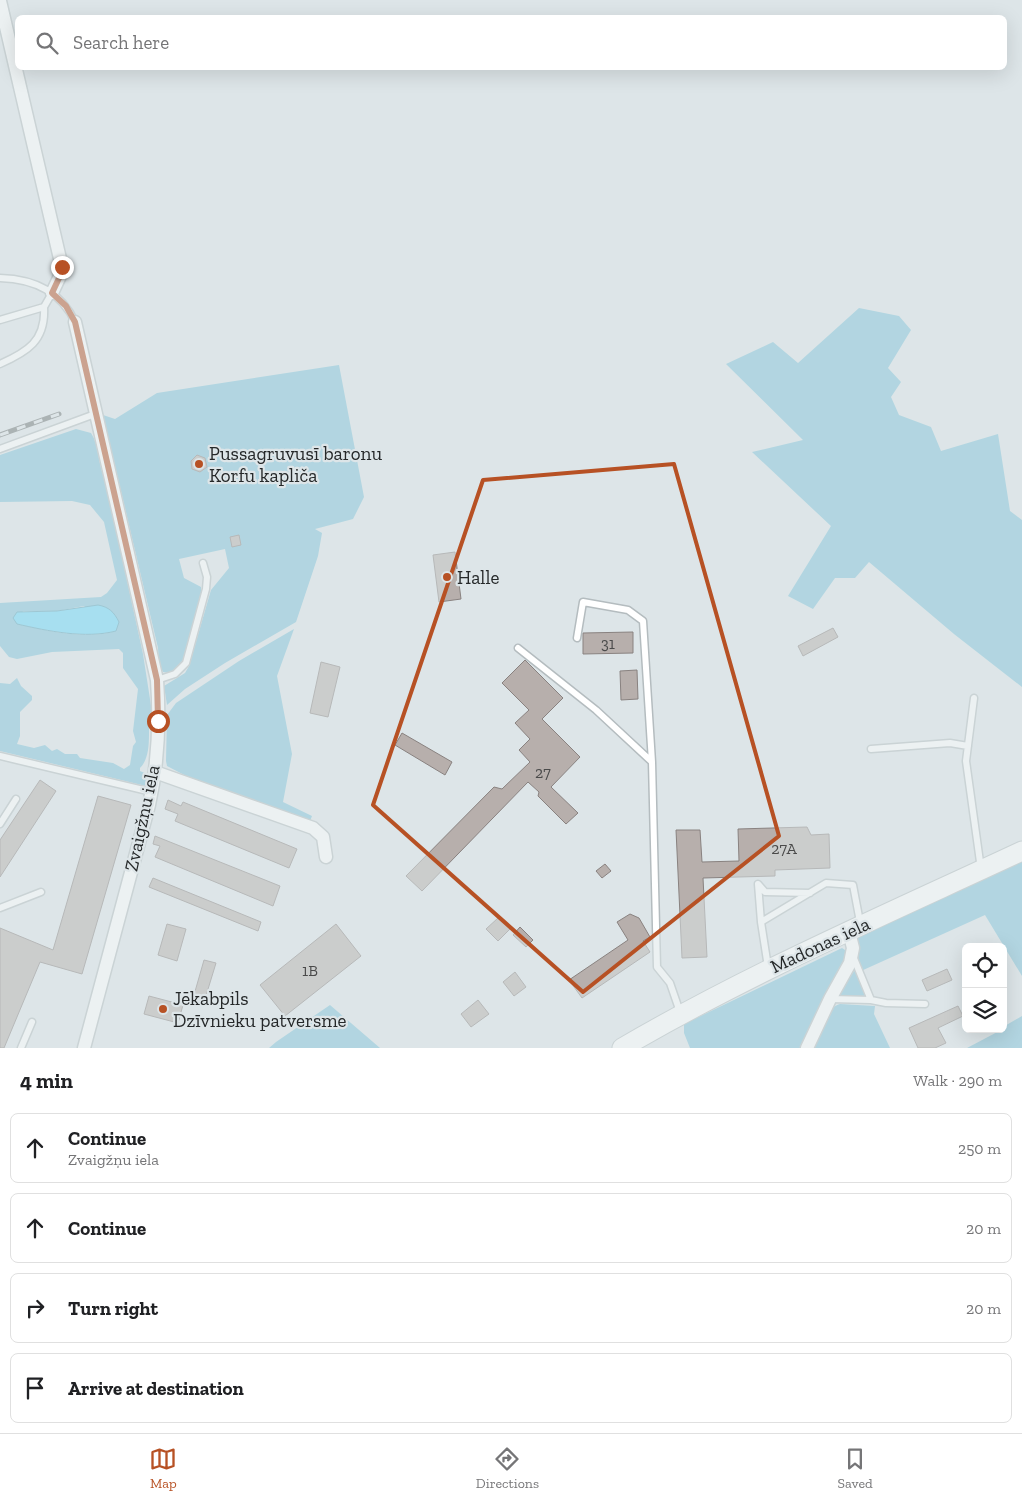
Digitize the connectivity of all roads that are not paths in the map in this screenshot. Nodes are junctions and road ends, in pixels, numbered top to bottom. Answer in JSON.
{"nodes":[{"id":1,"x":0,"y":1,"type":"edge"},
{"id":2,"x":15,"y":65,"type":"edge"},
{"id":3,"x":16,"y":70,"type":"edge"},
{"id":4,"x":0,"y":278,"type":"edge"},
{"id":5,"x":52,"y":293,"type":"junction"},
{"id":6,"x":44,"y":307,"type":"junction"},
{"id":7,"x":0,"y":320,"type":"edge"},
{"id":8,"x":75,"y":322,"type":"joint"},
{"id":9,"x":0,"y":364,"type":"edge"},
{"id":10,"x":95,"y":414,"type":"junction"},
{"id":11,"x":0,"y":448,"type":"edge"},
{"id":12,"x":203,"y":563,"type":"dead end"},
{"id":13,"x":577,"y":638,"type":"dead end"},
{"id":14,"x":518,"y":648,"type":"dead end"},
{"id":15,"x":157,"y":680,"type":"junction"},
{"id":16,"x":974,"y":698,"type":"dead end"},
{"id":17,"x":968,"y":746,"type":"junction"},
{"id":18,"x":871,"y":749,"type":"dead end"},
{"id":19,"x":0,"y":756,"type":"edge"},
{"id":20,"x":652,"y":762,"type":"junction"},
{"id":21,"x":155,"y":772,"type":"junction"},
{"id":22,"x":152,"y":792,"type":"junction"},
{"id":23,"x":16,"y":799,"type":"dead end"},
{"id":24,"x":0,"y":824,"type":"edge"},
{"id":25,"x":1022,"y":851,"type":"edge"},
{"id":26,"x":326,"y":857,"type":"dead end"},
{"id":27,"x":981,"y":870,"type":"junction"},
{"id":28,"x":41,"y":892,"type":"dead end"},
{"id":29,"x":810,"y":893,"type":"junction"},
{"id":30,"x":0,"y":908,"type":"edge"},
{"id":31,"x":762,"y":922,"type":"junction"},
{"id":32,"x":855,"y":929,"type":"junction"},
{"id":33,"x":853,"y":954,"type":"junction"},
{"id":34,"x":768,"y":970,"type":"junction"},
{"id":35,"x":830,"y":999,"type":"junction"},
{"id":36,"x":872,"y":1000,"type":"junction"},
{"id":37,"x":926,"y":1004,"type":"dead end"},
{"id":38,"x":681,"y":1014,"type":"junction"},
{"id":39,"x":32,"y":1022,"type":"dead end"},
{"id":40,"x":21,"y":1048,"type":"edge"},
{"id":41,"x":84,"y":1048,"type":"edge"},
{"id":42,"x":622,"y":1048,"type":"edge"},
{"id":43,"x":807,"y":1048,"type":"edge"}],
"edges":[{"from":1,"to":2,"type":"street"},
{"from":3,"to":5,"type":"street"},
{"from":4,"to":5,"type":"lane"},
{"from":5,"to":6,"type":"lane"},
{"from":5,"to":8,"type":"lane"},
{"from":6,"to":7,"type":"lane"},
{"from":6,"to":9,"type":"lane"},
{"from":8,"to":10,"type":"street","name":"Zvaigžņu iela"},
{"from":10,"to":11,"type":"lane"},
{"from":10,"to":15,"type":"street","name":"Zvaigžņu iela"},
{"from":12,"to":15,"type":"lane"},
{"from":13,"to":20,"type":"lane"},
{"from":14,"to":20,"type":"lane"},
{"from":15,"to":21,"type":"street","name":"Zvaigžņu iela"},
{"from":16,"to":17,"type":"lane"},
{"from":17,"to":18,"type":"lane"},
{"from":17,"to":27,"type":"lane"},
{"from":19,"to":22,"type":"lane"},
{"from":20,"to":38,"type":"lane"},
{"from":21,"to":22,"type":"street","name":"Zvaigžņu iela"},
{"from":21,"to":26,"type":"street"},
{"from":22,"to":41,"type":"street","name":"Zvaigžņu iela"},
{"from":23,"to":24,"type":"lane"},
{"from":25,"to":27,"type":"main road","name":"Madonas iela"},
{"from":27,"to":32,"type":"main road","name":"Madonas iela"},
{"from":28,"to":30,"type":"lane"},
{"from":29,"to":31,"type":"lane"},
{"from":29,"to":31,"type":"lane"},
{"from":29,"to":32,"type":"lane"},
{"from":31,"to":34,"type":"lane"},
{"from":32,"to":33,"type":"street"},
{"from":32,"to":34,"type":"main road","name":"Madonas iela"},
{"from":33,"to":35,"type":"street"},
{"from":33,"to":36,"type":"lane"},
{"from":34,"to":38,"type":"main road","name":"Madonas iela"},
{"from":35,"to":36,"type":"lane"},
{"from":35,"to":43,"type":"street"},
{"from":36,"to":37,"type":"lane"},
{"from":38,"to":42,"type":"main road","name":"Madonas iela"},
{"from":39,"to":40,"type":"lane"}]}
